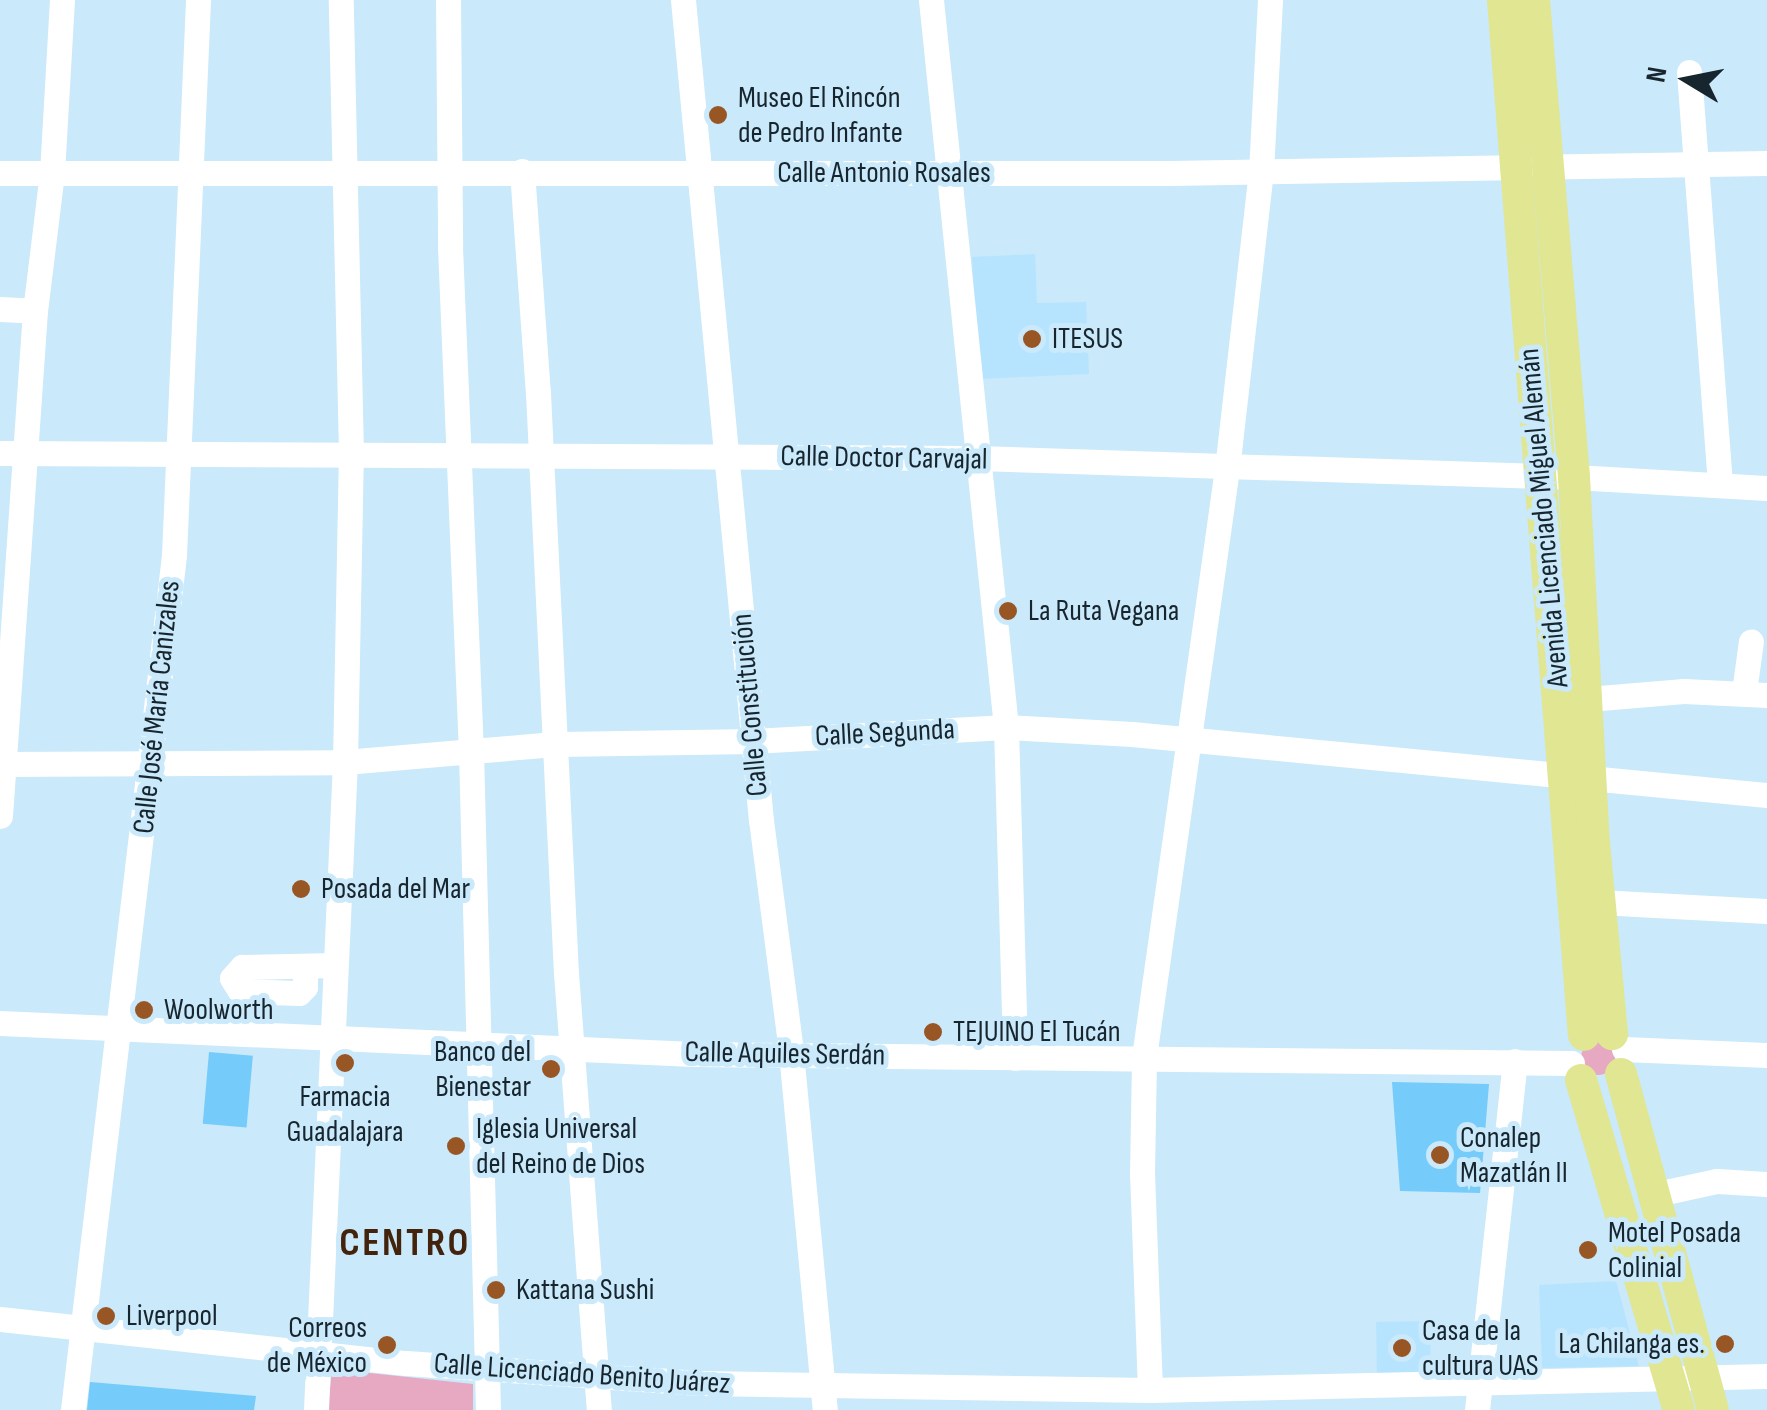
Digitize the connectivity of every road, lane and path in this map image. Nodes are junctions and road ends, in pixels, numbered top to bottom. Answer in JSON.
{"nodes":[{"id":1,"x":62,"y":0,"type":"edge"},
{"id":2,"x":198,"y":0,"type":"edge"},
{"id":3,"x":341,"y":0,"type":"edge"},
{"id":4,"x":448,"y":0,"type":"edge"},
{"id":5,"x":683,"y":0,"type":"edge"},
{"id":6,"x":931,"y":0,"type":"edge"},
{"id":7,"x":1270,"y":0,"type":"edge"},
{"id":8,"x":1520,"y":12,"type":"edge"},
{"id":9,"x":1688,"y":72,"type":"dead end"},
{"id":10,"x":1767,"y":163,"type":"edge"},
{"id":11,"x":1693,"y":164,"type":"junction"},
{"id":12,"x":448,"y":170,"type":"junction"},
{"id":13,"x":1516,"y":170,"type":"junction"},
{"id":14,"x":1549,"y":170,"type":"junction"},
{"id":15,"x":522,"y":171,"type":"junction"},
{"id":16,"x":1261,"y":172,"type":"junction"},
{"id":17,"x":0,"y":173,"type":"edge"},
{"id":18,"x":52,"y":173,"type":"junction"},
{"id":19,"x":946,"y":173,"type":"junction"},
{"id":20,"x":344,"y":174,"type":"junction"},
{"id":21,"x":700,"y":174,"type":"junction"},
{"id":22,"x":192,"y":176,"type":"junction"},
{"id":23,"x":0,"y":309,"type":"edge"},
{"id":24,"x":34,"y":311,"type":"junction"},
{"id":25,"x":180,"y":451,"type":"junction"},
{"id":26,"x":13,"y":453,"type":"edge"},
{"id":27,"x":351,"y":453,"type":"junction"},
{"id":28,"x":456,"y":453,"type":"junction"},
{"id":29,"x":540,"y":455,"type":"junction"},
{"id":30,"x":728,"y":457,"type":"junction"},
{"id":31,"x":975,"y":458,"type":"junction"},
{"id":32,"x":1227,"y":470,"type":"junction"},
{"id":33,"x":1540,"y":476,"type":"junction"},
{"id":34,"x":1574,"y":477,"type":"junction"},
{"id":35,"x":1720,"y":484,"type":"junction"},
{"id":36,"x":1767,"y":488,"type":"edge"},
{"id":37,"x":1752,"y":641,"type":"dead end"},
{"id":38,"x":1756,"y":694,"type":"edge"},
{"id":39,"x":1588,"y":698,"type":"junction"},
{"id":40,"x":1006,"y":727,"type":"junction"},
{"id":41,"x":1188,"y":740,"type":"junction"},
{"id":42,"x":754,"y":741,"type":"junction"},
{"id":43,"x":557,"y":744,"type":"junction"},
{"id":44,"x":471,"y":752,"type":"junction"},
{"id":45,"x":345,"y":762,"type":"junction"},
{"id":46,"x":2,"y":764,"type":"edge"},
{"id":47,"x":151,"y":764,"type":"junction"},
{"id":48,"x":1578,"y":777,"type":"junction"},
{"id":49,"x":1767,"y":795,"type":"edge"},
{"id":50,"x":0,"y":816,"type":"edge"},
{"id":51,"x":1600,"y":902,"type":"junction"},
{"id":52,"x":1767,"y":911,"type":"edge"},
{"id":53,"x":334,"y":965,"type":"junction"},
{"id":54,"x":306,"y":967,"type":"dead end"},
{"id":55,"x":0,"y":1023,"type":"edge"},
{"id":56,"x":120,"y":1028,"type":"junction"},
{"id":57,"x":332,"y":1035,"type":"junction"},
{"id":58,"x":478,"y":1044,"type":"junction"},
{"id":59,"x":573,"y":1048,"type":"junction"},
{"id":60,"x":791,"y":1052,"type":"junction"},
{"id":61,"x":1767,"y":1055,"type":"edge"},
{"id":62,"x":1144,"y":1057,"type":"junction"},
{"id":63,"x":1603,"y":1057,"type":"junction"},
{"id":64,"x":1014,"y":1058,"type":"junction"},
{"id":65,"x":1515,"y":1061,"type":"junction"},
{"id":66,"x":1767,"y":1069,"type":"edge"},
{"id":67,"x":1767,"y":1184,"type":"edge"},
{"id":68,"x":1652,"y":1196,"type":"junction"},
{"id":69,"x":0,"y":1320,"type":"edge"},
{"id":70,"x":86,"y":1329,"type":"junction"},
{"id":71,"x":320,"y":1354,"type":"junction"},
{"id":72,"x":488,"y":1369,"type":"junction"},
{"id":73,"x":595,"y":1375,"type":"junction"},
{"id":74,"x":1767,"y":1376,"type":"edge"},
{"id":75,"x":1704,"y":1377,"type":"junction"},
{"id":76,"x":1150,"y":1390,"type":"junction"},
{"id":77,"x":1675,"y":1394,"type":"edge"},
{"id":78,"x":824,"y":1398,"type":"edge"},
{"id":79,"x":1477,"y":1398,"type":"edge"},
{"id":80,"x":1065,"y":1400,"type":"edge"},
{"id":81,"x":73,"y":1410,"type":"edge"},
{"id":82,"x":316,"y":1410,"type":"edge"},
{"id":83,"x":488,"y":1410,"type":"edge"},
{"id":84,"x":598,"y":1410,"type":"edge"},
{"id":85,"x":1713,"y":1410,"type":"edge"}],
"edges":[{"from":1,"to":18,"type":"street"},
{"from":2,"to":22,"type":"street","name":"Calle José María Canizales"},
{"from":3,"to":20,"type":"street"},
{"from":4,"to":12,"type":"street"},
{"from":5,"to":21,"type":"street","name":"Calle Constitución"},
{"from":6,"to":19,"type":"street"},
{"from":7,"to":16,"type":"street"},
{"from":8,"to":13,"type":"main road","name":"Avenida Licenciado Miguel Alemán"},
{"from":8,"to":14,"type":"main road","name":"Avenida Licenciado Miguel Alemán"},
{"from":9,"to":11,"type":"street"},
{"from":10,"to":11,"type":"street","name":"Calle Antonio Rosales"},
{"from":11,"to":14,"type":"street","name":"Calle Antonio Rosales"},
{"from":11,"to":35,"type":"street"},
{"from":12,"to":15,"type":"street","name":"Calle Antonio Rosales"},
{"from":12,"to":20,"type":"street","name":"Calle Antonio Rosales"},
{"from":12,"to":28,"type":"street"},
{"from":13,"to":14,"type":"street","name":"Calle Antonio Rosales"},
{"from":13,"to":16,"type":"street","name":"Calle Antonio Rosales"},
{"from":13,"to":33,"type":"main road","name":"Avenida Licenciado Miguel Alemán"},
{"from":14,"to":34,"type":"main road","name":"Avenida Licenciado Miguel Alemán"},
{"from":15,"to":21,"type":"street","name":"Calle Antonio Rosales"},
{"from":15,"to":29,"type":"street"},
{"from":16,"to":19,"type":"street","name":"Calle Antonio Rosales"},
{"from":16,"to":32,"type":"street"},
{"from":17,"to":18,"type":"street","name":"Calle Antonio Rosales"},
{"from":18,"to":22,"type":"street","name":"Calle Antonio Rosales"},
{"from":18,"to":24,"type":"street"},
{"from":19,"to":21,"type":"street","name":"Calle Antonio Rosales"},
{"from":19,"to":31,"type":"street"},
{"from":20,"to":22,"type":"street","name":"Calle Antonio Rosales"},
{"from":20,"to":27,"type":"street"},
{"from":21,"to":30,"type":"street","name":"Calle Constitución"},
{"from":22,"to":25,"type":"street","name":"Calle José María Canizales"},
{"from":23,"to":24,"type":"street"},
{"from":24,"to":26,"type":"street"},
{"from":25,"to":26,"type":"street","name":"Calle Doctor Carvajal"},
{"from":25,"to":27,"type":"street","name":"Calle Doctor Carvajal"},
{"from":25,"to":47,"type":"street","name":"Calle José María Canizales"},
{"from":26,"to":46,"type":"street"},
{"from":27,"to":28,"type":"street","name":"Calle Doctor Carvajal"},
{"from":27,"to":45,"type":"street"},
{"from":28,"to":29,"type":"street","name":"Calle Doctor Carvajal"},
{"from":28,"to":44,"type":"street"},
{"from":29,"to":30,"type":"street","name":"Calle Doctor Carvajal"},
{"from":29,"to":43,"type":"street"},
{"from":30,"to":31,"type":"street","name":"Calle Doctor Carvajal"},
{"from":30,"to":42,"type":"street","name":"Calle Constitución"},
{"from":31,"to":32,"type":"street","name":"Calle Doctor Carvajal"},
{"from":31,"to":40,"type":"street"},
{"from":32,"to":33,"type":"street","name":"Calle Doctor Carvajal"},
{"from":32,"to":41,"type":"street"},
{"from":33,"to":34,"type":"street","name":"Calle Doctor Carvajal"},
{"from":33,"to":48,"type":"main road","name":"Avenida Licenciado Miguel Alemán"},
{"from":34,"to":35,"type":"street","name":"Calle Doctor Carvajal"},
{"from":34,"to":39,"type":"main road","name":"Avenida Licenciado Miguel Alemán"},
{"from":35,"to":36,"type":"street","name":"Calle Doctor Carvajal"},
{"from":37,"to":38,"type":"street"},
{"from":38,"to":39,"type":"street"},
{"from":39,"to":48,"type":"main road","name":"Avenida Licenciado Miguel Alemán"},
{"from":40,"to":41,"type":"street","name":"Calle Segunda"},
{"from":40,"to":42,"type":"street","name":"Calle Segunda"},
{"from":40,"to":64,"type":"street"},
{"from":41,"to":48,"type":"street","name":"Calle Segunda"},
{"from":41,"to":62,"type":"street"},
{"from":42,"to":43,"type":"street","name":"Calle Segunda"},
{"from":42,"to":60,"type":"street","name":"Calle Constitución"},
{"from":43,"to":44,"type":"street","name":"Calle Segunda"},
{"from":43,"to":59,"type":"street"},
{"from":44,"to":45,"type":"street","name":"Calle Segunda"},
{"from":44,"to":58,"type":"street"},
{"from":45,"to":47,"type":"street","name":"Calle Segunda"},
{"from":45,"to":53,"type":"street"},
{"from":46,"to":47,"type":"street","name":"Calle Segunda"},
{"from":46,"to":50,"type":"street"},
{"from":47,"to":56,"type":"street","name":"Calle José María Canizales"},
{"from":48,"to":49,"type":"street","name":"Calle Segunda"},
{"from":48,"to":51,"type":"main road","name":"Avenida Licenciado Miguel Alemán"},
{"from":48,"to":63,"type":"main road","name":"Avenida Licenciado Miguel Alemán"},
{"from":51,"to":52,"type":"street"},
{"from":51,"to":63,"type":"main road","name":"Avenida Licenciado Miguel Alemán"},
{"from":53,"to":54,"type":"street"},
{"from":53,"to":57,"type":"street"},
{"from":55,"to":56,"type":"street","name":"Calle Aquiles Serdán"},
{"from":56,"to":57,"type":"street","name":"Calle Aquiles Serdán"},
{"from":56,"to":70,"type":"street","name":"Calle José María Canizales"},
{"from":57,"to":58,"type":"street","name":"Calle Aquiles Serdán"},
{"from":57,"to":71,"type":"street"},
{"from":58,"to":59,"type":"street","name":"Calle Aquiles Serdán"},
{"from":58,"to":72,"type":"street"},
{"from":59,"to":60,"type":"street","name":"Calle Aquiles Serdán"},
{"from":59,"to":73,"type":"street"},
{"from":60,"to":64,"type":"street","name":"Calle Aquiles Serdán"},
{"from":60,"to":78,"type":"street","name":"Calle Constitución"},
{"from":61,"to":63,"type":"street","name":"Calle Aquiles Serdán"},
{"from":62,"to":64,"type":"street","name":"Calle Aquiles Serdán"},
{"from":62,"to":65,"type":"street","name":"Calle Aquiles Serdán"},
{"from":62,"to":76,"type":"street"},
{"from":63,"to":65,"type":"street","name":"Calle Aquiles Serdán"},
{"from":63,"to":66,"type":"street","name":"Calle Aquiles Serdán"},
{"from":63,"to":68,"type":"main road","name":"Avenida Licenciado Miguel Alemán"},
{"from":63,"to":77,"type":"main road","name":"Avenida Licenciado Miguel Alemán"},
{"from":65,"to":79,"type":"street"},
{"from":67,"to":68,"type":"street"},
{"from":68,"to":75,"type":"main road","name":"Avenida Licenciado Miguel Alemán"},
{"from":69,"to":70,"type":"street","name":"Calle Licenciado Benito Juárez"},
{"from":70,"to":71,"type":"street","name":"Calle Licenciado Benito Juárez"},
{"from":70,"to":81,"type":"street","name":"Calle José María Canizales"},
{"from":71,"to":72,"type":"street","name":"Calle Licenciado Benito Juárez"},
{"from":71,"to":82,"type":"street"},
{"from":72,"to":73,"type":"street","name":"Calle Licenciado Benito Juárez"},
{"from":72,"to":83,"type":"street"},
{"from":73,"to":78,"type":"street","name":"Calle Licenciado Benito Juárez"},
{"from":73,"to":84,"type":"street"},
{"from":74,"to":75,"type":"street","name":"Calle Licenciado Benito Juárez"},
{"from":75,"to":77,"type":"street","name":"Calle Licenciado Benito Juárez"},
{"from":75,"to":85,"type":"main road","name":"Avenida Licenciado Miguel Alemán"},
{"from":76,"to":79,"type":"street","name":"Calle Licenciado Benito Juárez"},
{"from":76,"to":80,"type":"street","name":"Calle Licenciado Benito Juárez"},
{"from":77,"to":79,"type":"street","name":"Calle Licenciado Benito Juárez"},
{"from":78,"to":80,"type":"street","name":"Calle Licenciado Benito Juárez"}]}
